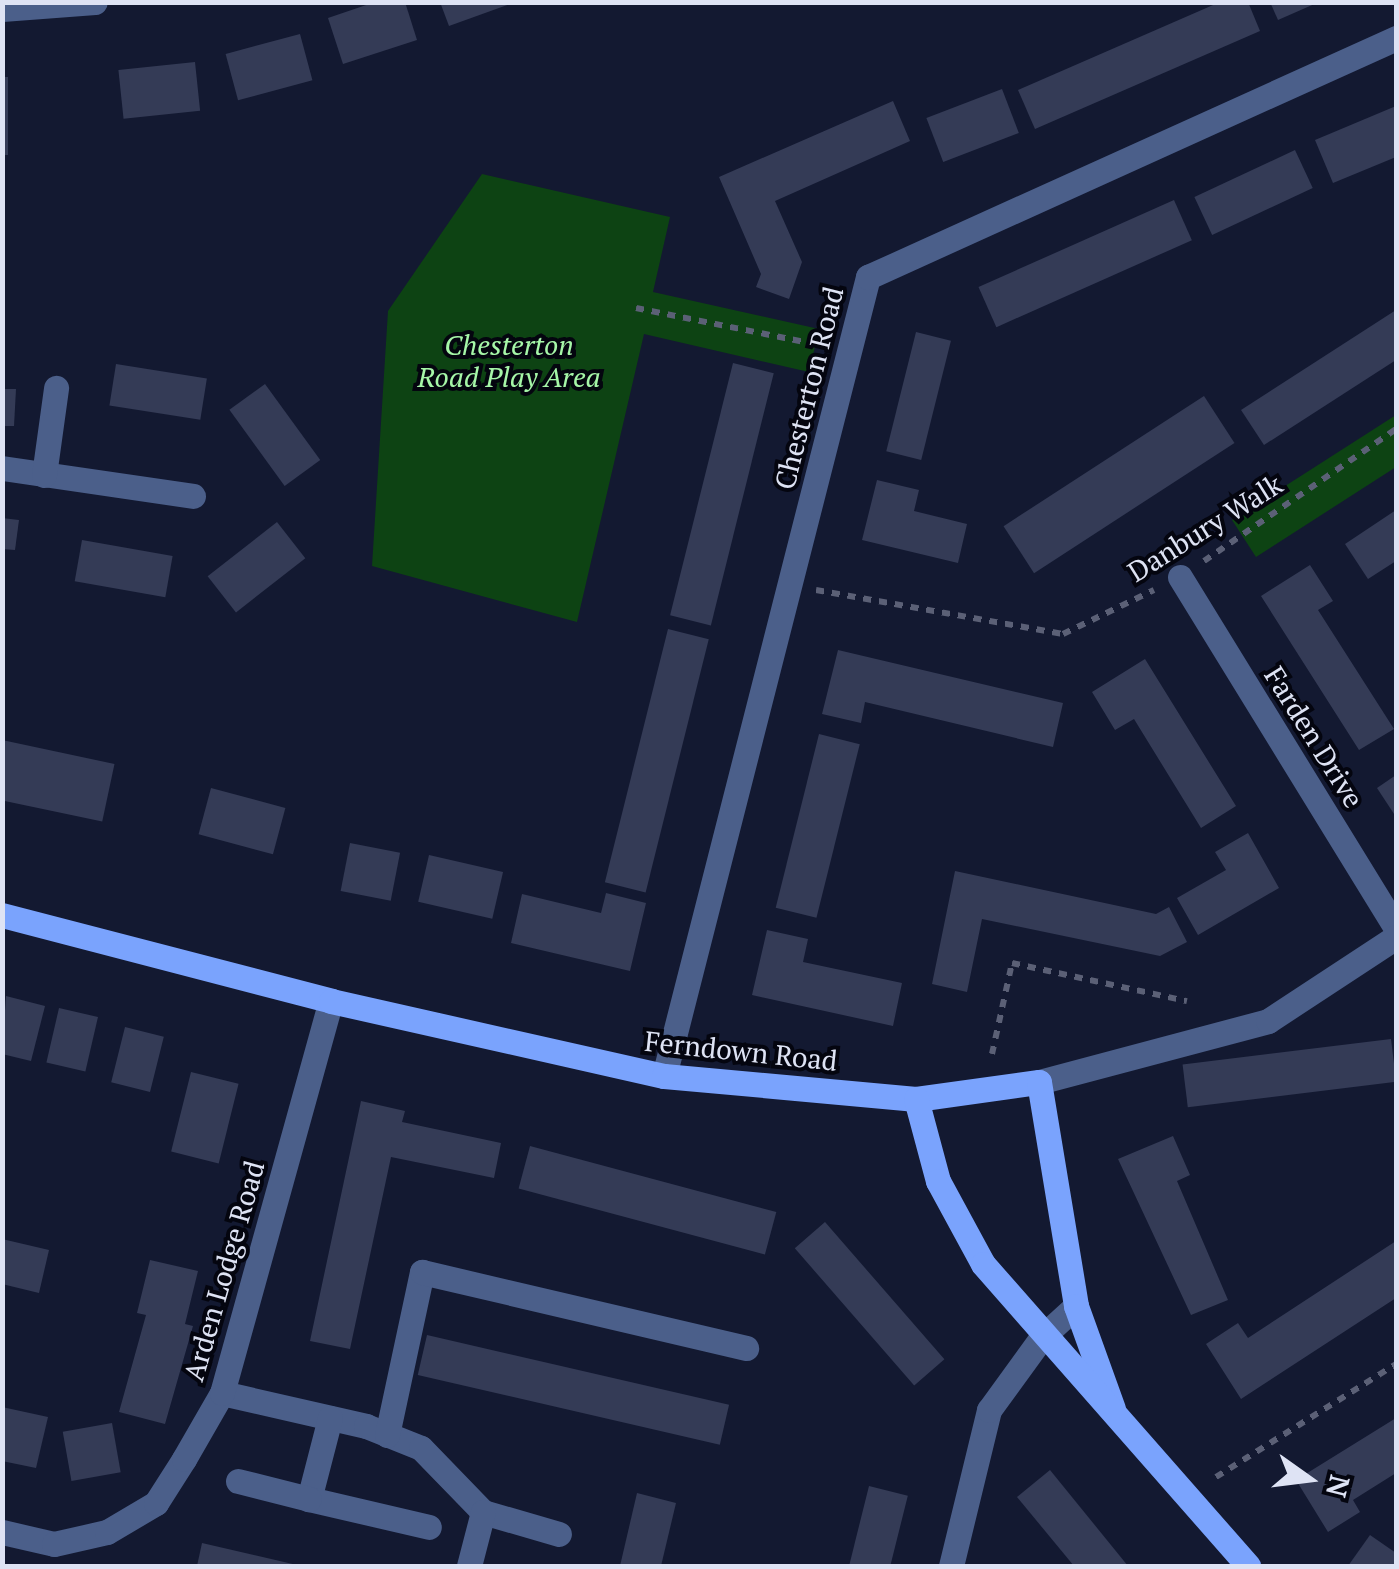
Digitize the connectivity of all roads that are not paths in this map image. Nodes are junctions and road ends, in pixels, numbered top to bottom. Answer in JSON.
{"nodes":[{"id":1,"x":95,"y":2,"type":"edge"},
{"id":2,"x":2,"y":9,"type":"edge"},
{"id":3,"x":1396,"y":38,"type":"edge"},
{"id":4,"x":56,"y":388,"type":"dead end"},
{"id":5,"x":2,"y":468,"type":"edge"},
{"id":6,"x":44,"y":475,"type":"junction"},
{"id":7,"x":193,"y":496,"type":"dead end"},
{"id":8,"x":1180,"y":577,"type":"road end"},
{"id":9,"x":2,"y":915,"type":"edge"},
{"id":10,"x":1396,"y":928,"type":"edge"},
{"id":11,"x":1396,"y":938,"type":"edge"},
{"id":12,"x":332,"y":1001,"type":"junction"},
{"id":13,"x":664,"y":1076,"type":"junction"},
{"id":14,"x":1038,"y":1082,"type":"junction"},
{"id":15,"x":916,"y":1098,"type":"junction"},
{"id":16,"x":1076,"y":1306,"type":"junction"},
{"id":17,"x":1042,"y":1337,"type":"junction"},
{"id":18,"x":746,"y":1348,"type":"dead end"},
{"id":19,"x":222,"y":1394,"type":"junction"},
{"id":20,"x":1113,"y":1409,"type":"junction"},
{"id":21,"x":330,"y":1418,"type":"junction"},
{"id":22,"x":387,"y":1435,"type":"junction"},
{"id":23,"x":238,"y":1482,"type":"dead end"},
{"id":24,"x":309,"y":1499,"type":"junction"},
{"id":25,"x":483,"y":1512,"type":"junction"},
{"id":26,"x":429,"y":1527,"type":"dead end"},
{"id":27,"x":2,"y":1532,"type":"edge"},
{"id":28,"x":559,"y":1534,"type":"dead end"},
{"id":29,"x":469,"y":1566,"type":"edge"},
{"id":30,"x":951,"y":1566,"type":"edge"},
{"id":31,"x":1248,"y":1566,"type":"edge"}],
"edges":[{"from":1,"to":2,"type":"street"},
{"from":3,"to":13,"type":"street","name":"Chesterton Road"},
{"from":4,"to":6,"type":"street"},
{"from":5,"to":6,"type":"street"},
{"from":6,"to":7,"type":"street"},
{"from":8,"to":10,"type":"street","name":"Farden Drive"},
{"from":9,"to":12,"type":"main road","name":"Ferndown Road"},
{"from":11,"to":14,"type":"street","name":"Ferndown Road"},
{"from":12,"to":13,"type":"main road","name":"Ferndown Road"},
{"from":12,"to":19,"type":"street","name":"Arden Lodge Road"},
{"from":13,"to":15,"type":"main road","name":"Ferndown Road"},
{"from":14,"to":15,"type":"main road","name":"Ferndown Road"},
{"from":14,"to":16,"type":"main road"},
{"from":15,"to":17,"type":"main road"},
{"from":16,"to":17,"type":"street"},
{"from":16,"to":20,"type":"main road"},
{"from":17,"to":20,"type":"main road"},
{"from":17,"to":30,"type":"street"},
{"from":18,"to":22,"type":"street"},
{"from":19,"to":21,"type":"street"},
{"from":19,"to":27,"type":"street","name":"Arden Lodge Road"},
{"from":20,"to":31,"type":"main road"},
{"from":21,"to":22,"type":"street"},
{"from":21,"to":24,"type":"street"},
{"from":22,"to":25,"type":"street"},
{"from":23,"to":24,"type":"street"},
{"from":24,"to":26,"type":"street"},
{"from":25,"to":28,"type":"street"},
{"from":25,"to":29,"type":"street"}]}
